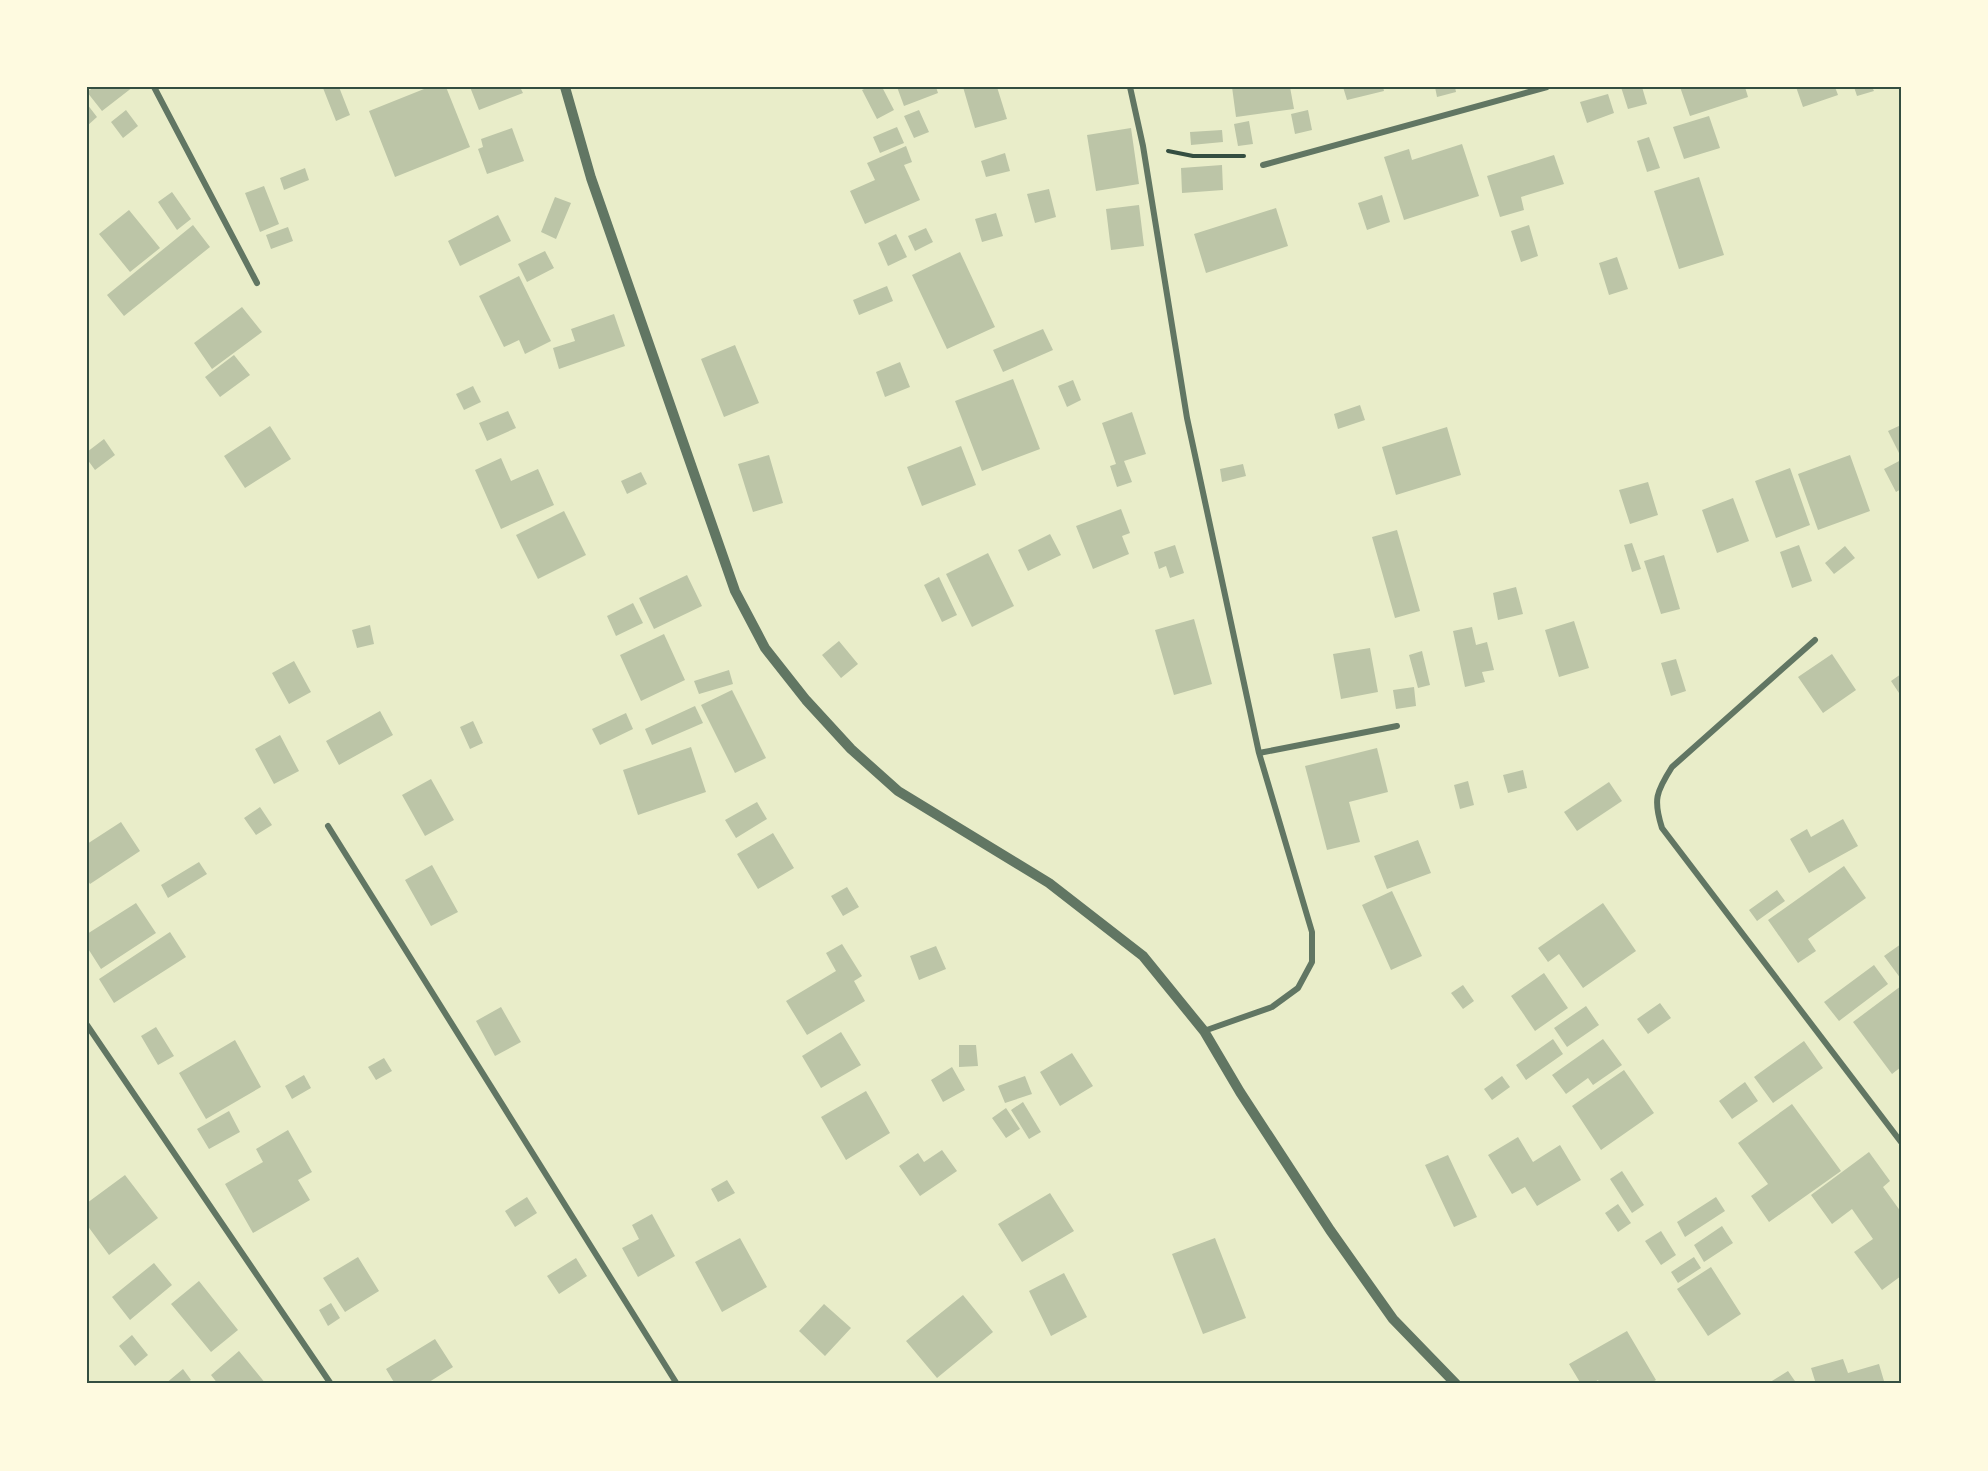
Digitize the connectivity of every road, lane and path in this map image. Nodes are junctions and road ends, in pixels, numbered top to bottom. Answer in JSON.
{"nodes":[{"id":1,"x":154,"y":87,"type":"edge"},
{"id":2,"x":565,"y":87,"type":"edge"},
{"id":3,"x":1130,"y":87,"type":"edge"},
{"id":4,"x":1547,"y":87,"type":"edge"},
{"id":5,"x":1143,"y":146,"type":"junction"},
{"id":6,"x":1263,"y":165,"type":"joint"},
{"id":7,"x":257,"y":283,"type":"dead end"},
{"id":8,"x":1815,"y":639,"type":"dead end"},
{"id":9,"x":1398,"y":726,"type":"dead end"},
{"id":10,"x":1259,"y":753,"type":"junction"},
{"id":11,"x":328,"y":826,"type":"dead end"},
{"id":12,"x":87,"y":1025,"type":"edge"},
{"id":13,"x":1204,"y":1031,"type":"junction"},
{"id":14,"x":1901,"y":1142,"type":"edge"},
{"id":15,"x":331,"y":1384,"type":"edge"},
{"id":16,"x":677,"y":1384,"type":"edge"},
{"id":17,"x":1456,"y":1384,"type":"edge"}],
"edges":[{"from":1,"to":7,"type":"street"},
{"from":2,"to":13,"type":"street"},
{"from":3,"to":5,"type":"street"},
{"from":4,"to":6,"type":"street"},
{"from":5,"to":6,"type":"path"},
{"from":5,"to":10,"type":"street"},
{"from":8,"to":14,"type":"street"},
{"from":9,"to":10,"type":"street"},
{"from":10,"to":13,"type":"street"},
{"from":11,"to":16,"type":"street"},
{"from":12,"to":15,"type":"street"},
{"from":13,"to":17,"type":"street"}]}
